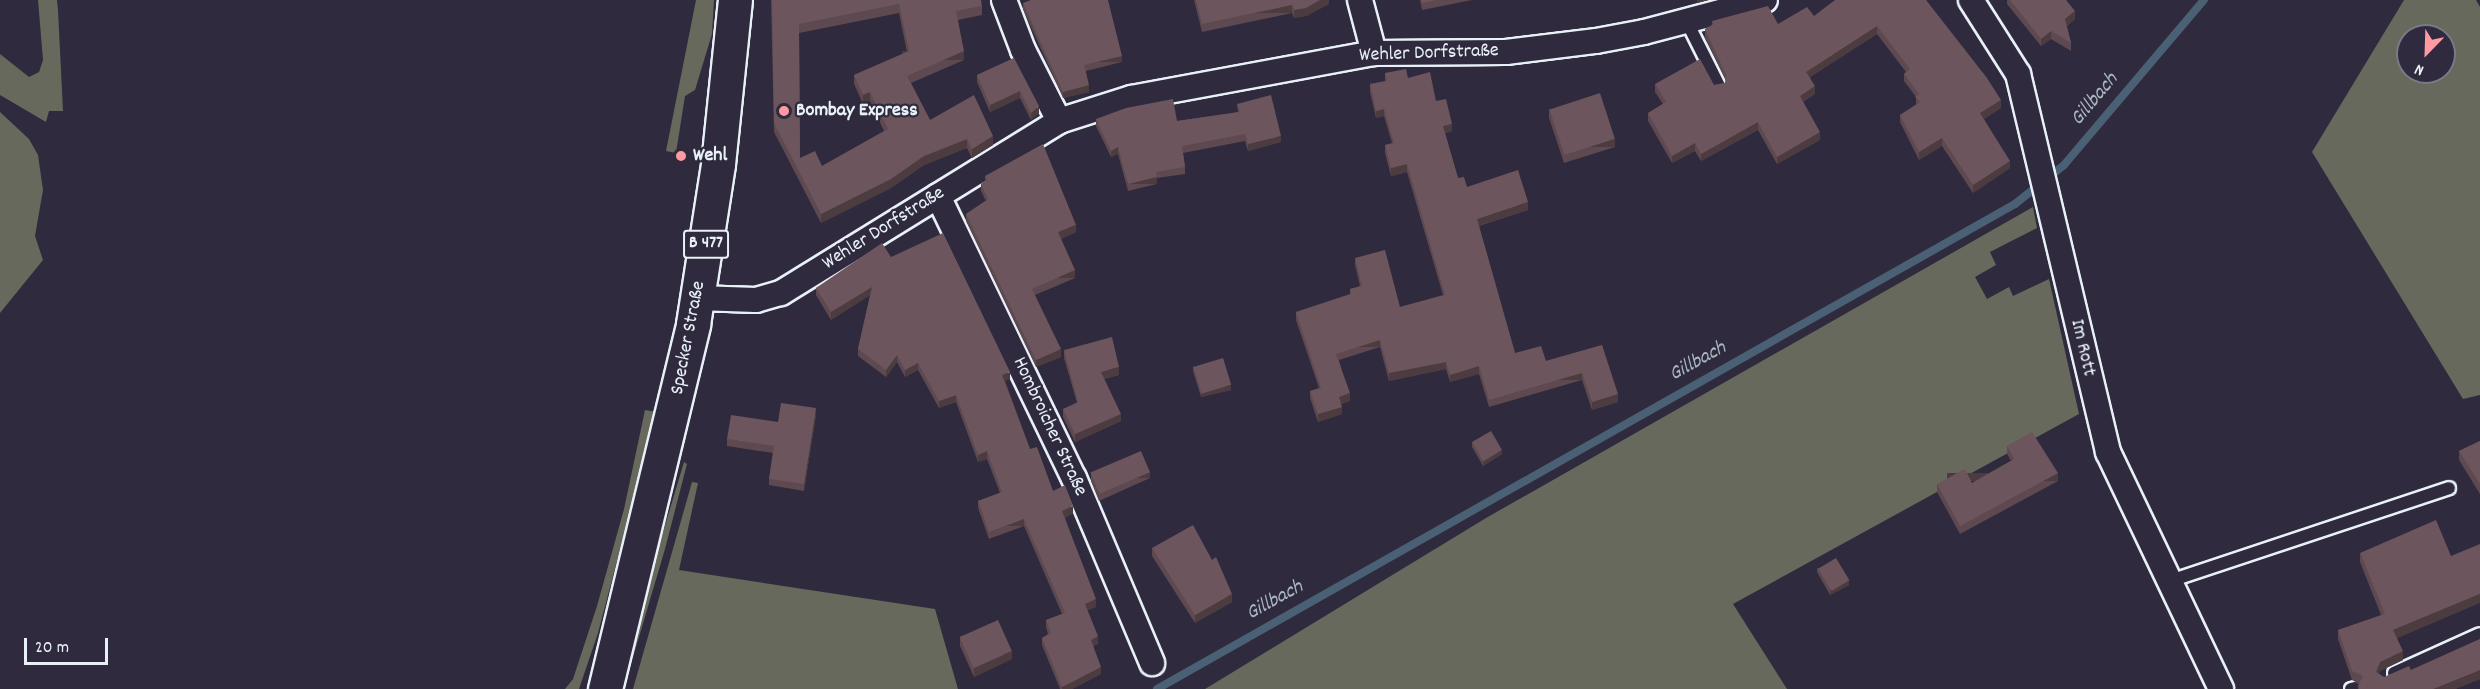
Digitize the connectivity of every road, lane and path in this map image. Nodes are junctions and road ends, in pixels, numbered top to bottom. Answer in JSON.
{"nodes":[{"id":1,"x":735,"y":0,"type":"edge"},
{"id":2,"x":1004,"y":0,"type":"edge"},
{"id":3,"x":1360,"y":0,"type":"edge"},
{"id":4,"x":1765,"y":0,"type":"edge"},
{"id":5,"x":1971,"y":0,"type":"edge"},
{"id":6,"x":1687,"y":22,"type":"junction"},
{"id":7,"x":1374,"y":53,"type":"junction"},
{"id":8,"x":1719,"y":86,"type":"edge"},
{"id":9,"x":1059,"y":121,"type":"junction"},
{"id":10,"x":938,"y":196,"type":"junction"},
{"id":11,"x":697,"y":298,"type":"junction"},
{"id":12,"x":2449,"y":488,"type":"dead end"},
{"id":13,"x":2169,"y":582,"type":"junction"},
{"id":14,"x":626,"y":599,"type":"junction"},
{"id":15,"x":2480,"y":634,"type":"edge"},
{"id":16,"x":1152,"y":663,"type":"dead end"},
{"id":17,"x":2384,"y":678,"type":"edge"},
{"id":18,"x":589,"y":689,"type":"edge"},
{"id":19,"x":605,"y":689,"type":"edge"},
{"id":20,"x":2221,"y":689,"type":"edge"}],
"edges":[{"from":1,"to":11,"type":"main road","name":"Specker Straße","number":"B 477"},
{"from":2,"to":9,"type":"street"},
{"from":3,"to":7,"type":"street"},
{"from":4,"to":6,"type":"street","name":"Wehler Dorfstraße"},
{"from":5,"to":13,"type":"street","name":"Im Rott"},
{"from":6,"to":7,"type":"street","name":"Wehler Dorfstraße"},
{"from":6,"to":8,"type":"lane"},
{"from":7,"to":9,"type":"street","name":"Wehler Dorfstraße"},
{"from":9,"to":10,"type":"street","name":"Wehler Dorfstraße"},
{"from":10,"to":11,"type":"street","name":"Wehler Dorfstraße"},
{"from":10,"to":16,"type":"street","name":"Hombroicher Straße"},
{"from":11,"to":14,"type":"main road","name":"Specker Straße","number":"B 477"},
{"from":12,"to":13,"type":"lane"},
{"from":13,"to":20,"type":"street","name":"Im Rott"},
{"from":14,"to":18,"type":"main road","name":"Specker Straße","number":"B 477"},
{"from":14,"to":19,"type":"main road","name":"Specker Straße","number":"B 477"},
{"from":15,"to":17,"type":"lane"}]}
